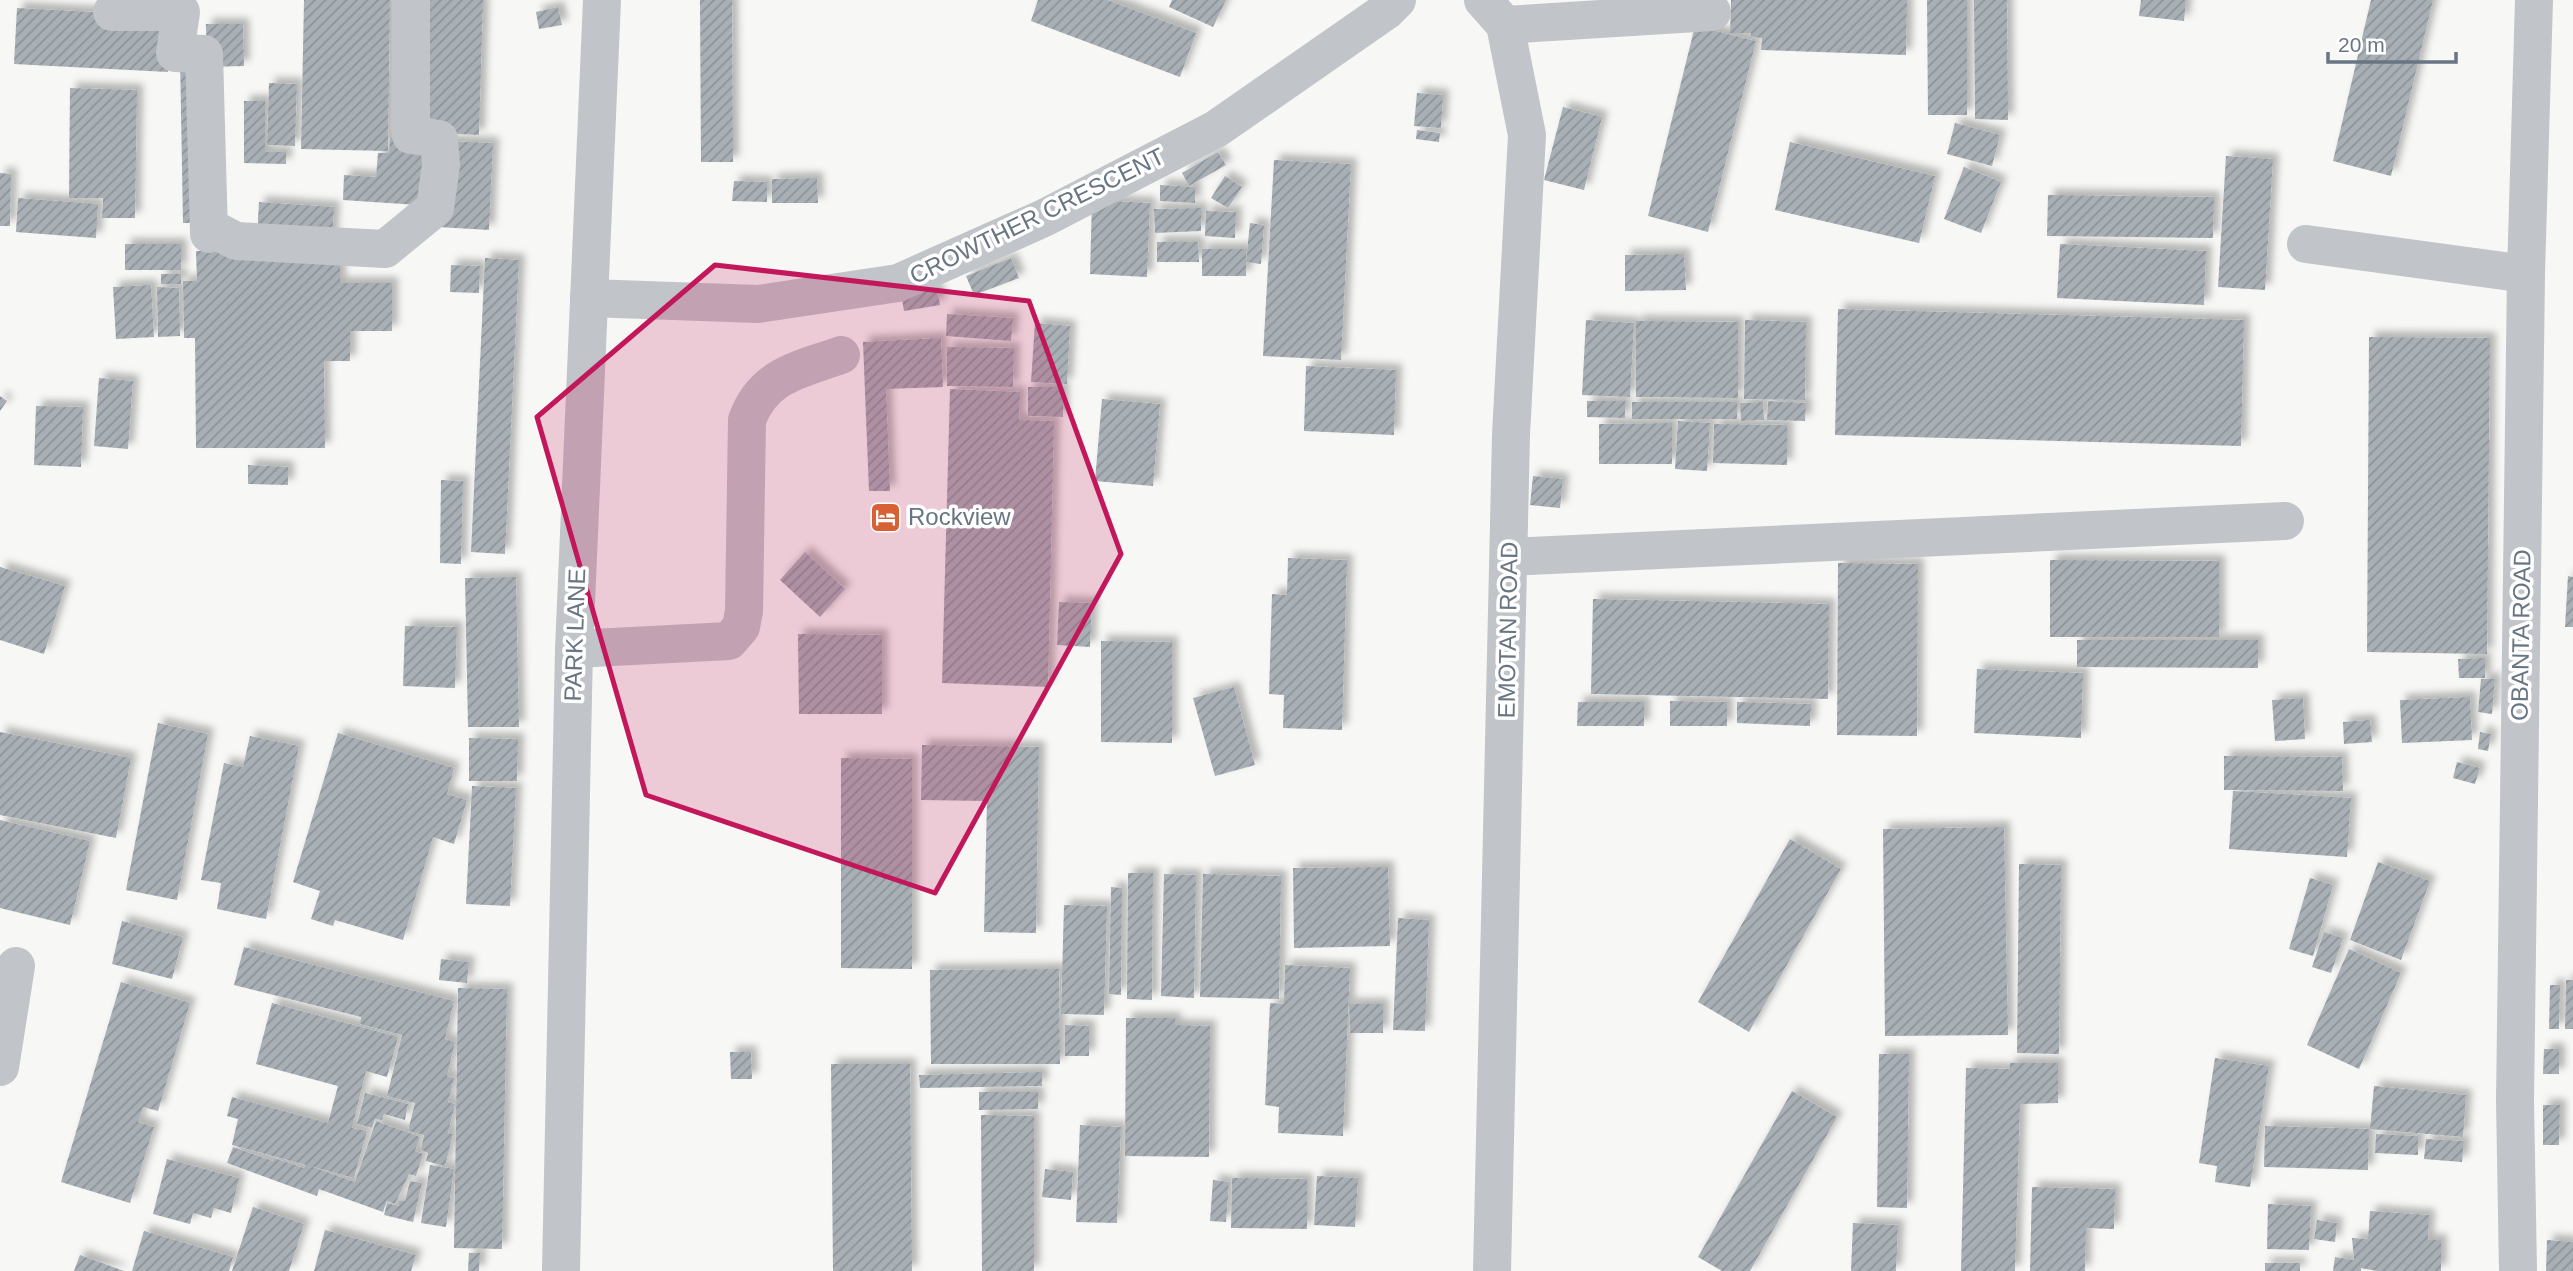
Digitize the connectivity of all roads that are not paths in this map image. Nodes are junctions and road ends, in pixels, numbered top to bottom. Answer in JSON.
{"nodes":[{"id":1,"x":411,"y":0,"type":"edge"},
{"id":2,"x":602,"y":0,"type":"edge"},
{"id":3,"x":1397,"y":0,"type":"edge"},
{"id":4,"x":2534,"y":0,"type":"edge"},
{"id":5,"x":112,"y":12,"type":"dead end"},
{"id":6,"x":1712,"y":12,"type":"dead end"},
{"id":7,"x":1494,"y":13,"type":"edge"},
{"id":8,"x":2306,"y":244,"type":"dead end"},
{"id":9,"x":2526,"y":274,"type":"junction"},
{"id":10,"x":589,"y":298,"type":"junction"},
{"id":11,"x":841,"y":355,"type":"dead end"},
{"id":12,"x":2284,"y":521,"type":"dead end"},
{"id":13,"x":1510,"y":557,"type":"junction"},
{"id":14,"x":574,"y":649,"type":"junction"},
{"id":15,"x":16,"y":966,"type":"dead end"},
{"id":16,"x":0,"y":1068,"type":"edge"},
{"id":17,"x":561,"y":1271,"type":"edge"},
{"id":18,"x":1492,"y":1271,"type":"edge"},
{"id":19,"x":2518,"y":1271,"type":"edge"}],
"edges":[{"from":1,"to":5,"type":"street"},
{"from":2,"to":10,"type":"street","name":"PARK LANE"},
{"from":3,"to":10,"type":"street","name":"CROWTHER CRESCENT"},
{"from":4,"to":9,"type":"street","name":"OBANTA ROAD"},
{"from":6,"to":7,"type":"street"},
{"from":7,"to":13,"type":"street","name":"EMOTAN ROAD"},
{"from":8,"to":9,"type":"street"},
{"from":9,"to":19,"type":"street","name":"OBANTA ROAD"},
{"from":10,"to":14,"type":"street","name":"PARK LANE"},
{"from":11,"to":14,"type":"street"},
{"from":12,"to":13,"type":"street"},
{"from":13,"to":18,"type":"street","name":"EMOTAN ROAD"},
{"from":14,"to":17,"type":"street","name":"PARK LANE"},
{"from":15,"to":16,"type":"street"}]}
